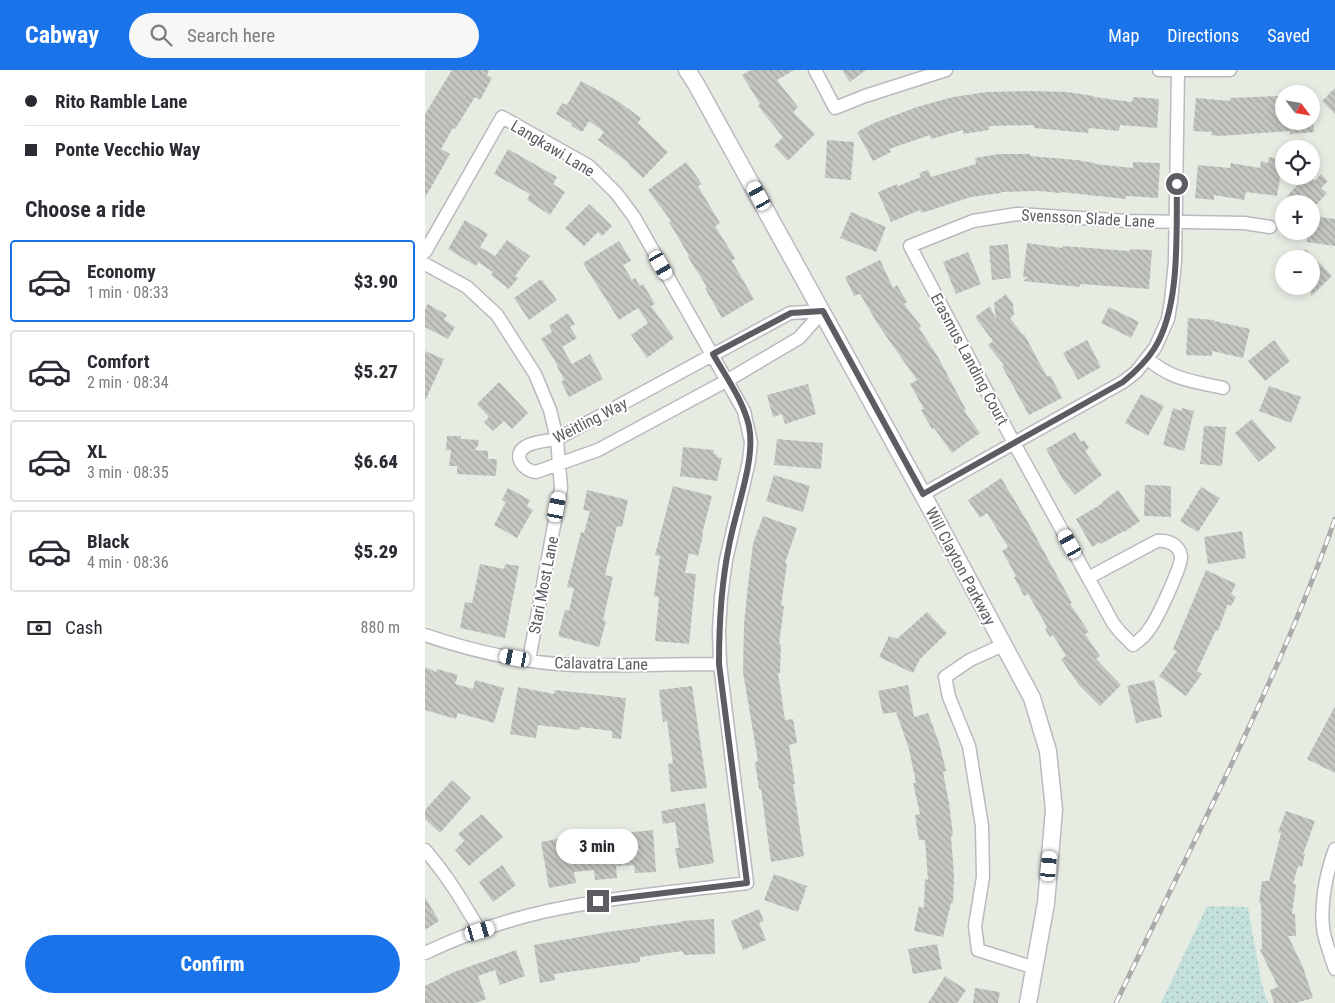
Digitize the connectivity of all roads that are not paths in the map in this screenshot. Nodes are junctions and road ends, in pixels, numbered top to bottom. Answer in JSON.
{"nodes":[{"id":1,"x":687,"y":70,"type":"edge"},
{"id":2,"x":815,"y":70,"type":"edge"},
{"id":3,"x":946,"y":70,"type":"edge"},
{"id":4,"x":1159,"y":70,"type":"edge"},
{"id":5,"x":1230,"y":70,"type":"edge"},
{"id":6,"x":1178,"y":71,"type":"edge"},
{"id":7,"x":695,"y":77,"type":"edge"},
{"id":8,"x":1176,"y":222,"type":"junction"},
{"id":9,"x":1270,"y":227,"type":"dead end"},
{"id":10,"x":910,"y":246,"type":"joint"},
{"id":11,"x":425,"y":252,"type":"edge"},
{"id":12,"x":425,"y":264,"type":"edge"},
{"id":13,"x":823,"y":311,"type":"junction"},
{"id":14,"x":713,"y":354,"type":"junction"},
{"id":15,"x":1147,"y":358,"type":"junction"},
{"id":16,"x":728,"y":380,"type":"junction"},
{"id":17,"x":1223,"y":388,"type":"dead end"},
{"id":18,"x":557,"y":439,"type":"junction"},
{"id":19,"x":1014,"y":443,"type":"junction"},
{"id":20,"x":560,"y":464,"type":"junction"},
{"id":21,"x":923,"y":494,"type":"junction"},
{"id":22,"x":1088,"y":578,"type":"junction"},
{"id":23,"x":425,"y":636,"type":"edge"},
{"id":24,"x":1003,"y":645,"type":"junction"},
{"id":25,"x":529,"y":660,"type":"junction"},
{"id":26,"x":719,"y":664,"type":"junction"},
{"id":27,"x":1335,"y":849,"type":"edge"},
{"id":28,"x":425,"y":850,"type":"edge"},
{"id":29,"x":480,"y":931,"type":"junction"},
{"id":30,"x":425,"y":953,"type":"edge"},
{"id":31,"x":1035,"y":968,"type":"junction"},
{"id":32,"x":1335,"y":969,"type":"edge"},
{"id":33,"x":1027,"y":1003,"type":"edge"}],
"edges":[{"from":1,"to":7,"type":"street","name":"Will Clayton Parkway"},
{"from":2,"to":3,"type":"street"},
{"from":4,"to":6,"type":"street"},
{"from":5,"to":6,"type":"street"},
{"from":6,"to":8,"type":"street"},
{"from":7,"to":13,"type":"street","name":"Will Clayton Parkway"},
{"from":8,"to":9,"type":"street","name":"Svensson Slade Lane"},
{"from":8,"to":10,"type":"street","name":"Svensson Slade Lane"},
{"from":8,"to":15,"type":"street"},
{"from":10,"to":19,"type":"street","name":"Erasmus Landing Court"},
{"from":11,"to":14,"type":"street","name":"Langkawi Lane"},
{"from":12,"to":18,"type":"street","name":"Stari Most Lane"},
{"from":13,"to":14,"type":"street","name":"Weitling Way"},
{"from":13,"to":16,"type":"street","name":"Weitling Way"},
{"from":13,"to":21,"type":"street","name":"Will Clayton Parkway"},
{"from":14,"to":16,"type":"street","name":"Langkawi Lane"},
{"from":14,"to":18,"type":"street","name":"Weitling Way"},
{"from":15,"to":17,"type":"street"},
{"from":15,"to":19,"type":"street"},
{"from":16,"to":20,"type":"street","name":"Weitling Way"},
{"from":16,"to":26,"type":"street","name":"Langkawi Lane"},
{"from":18,"to":20,"type":"street","name":"Stari Most Lane"},
{"from":18,"to":20,"type":"street","name":"Weitling Way"},
{"from":19,"to":21,"type":"street"},
{"from":19,"to":22,"type":"street","name":"Erasmus Landing Court"},
{"from":20,"to":25,"type":"street","name":"Stari Most Lane"},
{"from":21,"to":24,"type":"street","name":"Will Clayton Parkway"},
{"from":22,"to":22,"type":"street","name":"Erasmus Landing Court"},
{"from":23,"to":25,"type":"street","name":"Calavatra Lane"},
{"from":24,"to":31,"type":"street","name":"Will Clayton Parkway"},
{"from":24,"to":31,"type":"street"},
{"from":25,"to":26,"type":"street","name":"Calavatra Lane"},
{"from":26,"to":29,"type":"street","name":"Langkawi Lane"},
{"from":27,"to":32,"type":"street"},
{"from":28,"to":29,"type":"street"},
{"from":29,"to":30,"type":"street"},
{"from":31,"to":33,"type":"street","name":"Will Clayton Parkway"}]}
